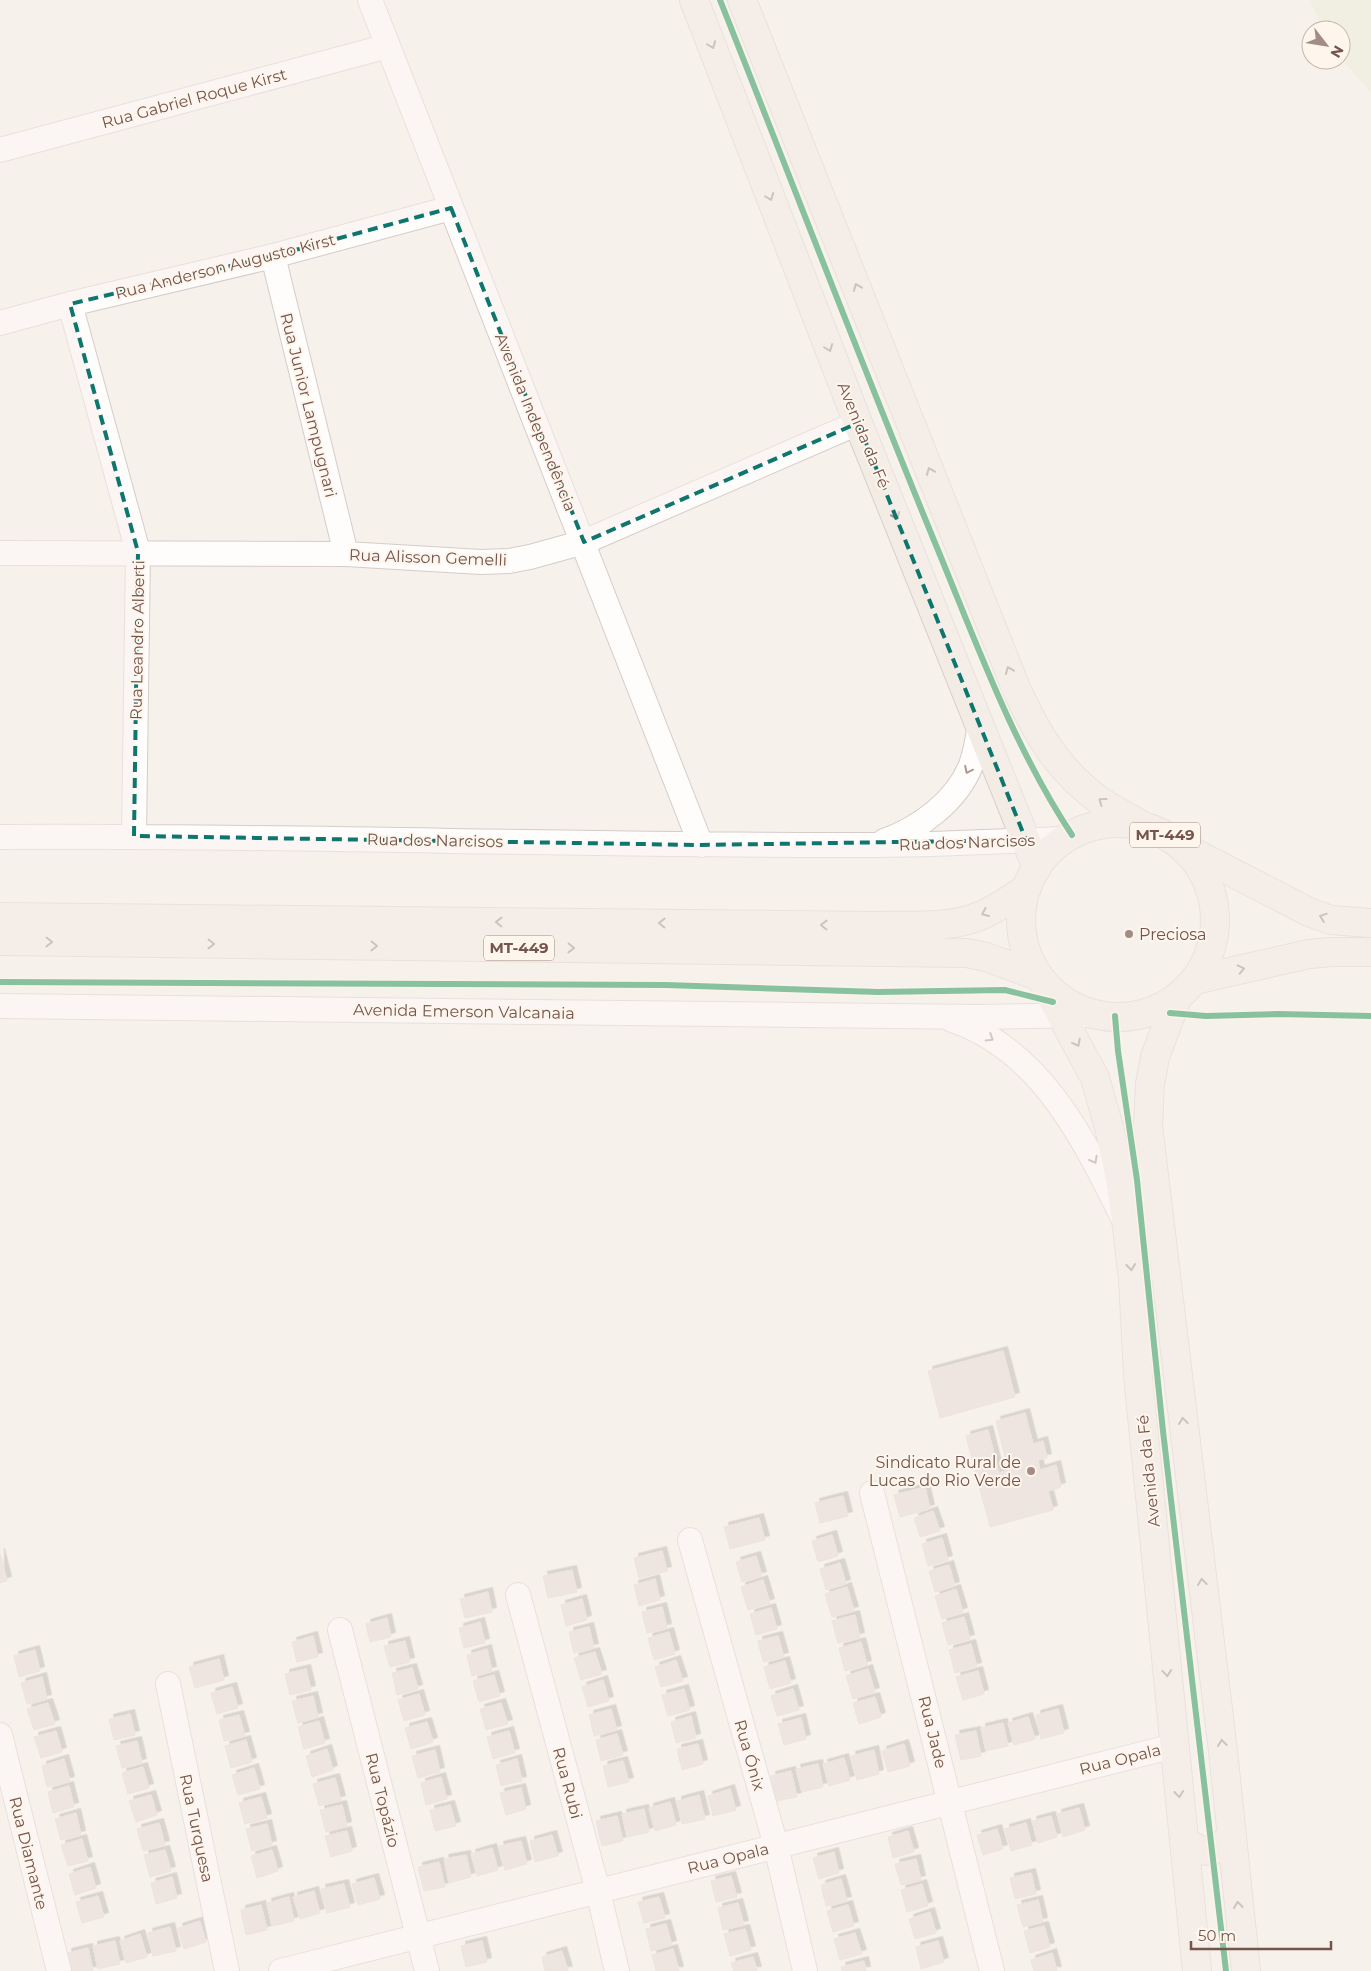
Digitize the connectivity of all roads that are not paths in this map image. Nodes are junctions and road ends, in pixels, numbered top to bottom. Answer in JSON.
{"nodes":[{"id":1,"x":694,"y":0,"type":"edge"},
{"id":2,"x":742,"y":0,"type":"edge"},
{"id":3,"x":373,"y":1,"type":"edge"},
{"id":4,"x":388,"y":46,"type":"junction"},
{"id":5,"x":0,"y":150,"type":"edge"},
{"id":6,"x":451,"y":208,"type":"junction"},
{"id":7,"x":273,"y":256,"type":"junction"},
{"id":8,"x":70,"y":304,"type":"junction"},
{"id":9,"x":0,"y":323,"type":"edge"},
{"id":10,"x":858,"y":423,"type":"junction"},
{"id":11,"x":584,"y":542,"type":"junction"},
{"id":12,"x":138,"y":552,"type":"junction"},
{"id":13,"x":0,"y":553,"type":"edge"},
{"id":14,"x":346,"y":554,"type":"junction"},
{"id":15,"x":980,"y":723,"type":"junction"},
{"id":16,"x":1143,"y":826,"type":"junction"},
{"id":17,"x":134,"y":836,"type":"junction"},
{"id":18,"x":0,"y":837,"type":"edge"},
{"id":19,"x":1065,"y":839,"type":"junction"},
{"id":20,"x":1026,"y":840,"type":"junction"},
{"id":21,"x":701,"y":845,"type":"junction"},
{"id":22,"x":870,"y":845,"type":"junction"},
{"id":23,"x":1183,"y":847,"type":"junction"},
{"id":24,"x":1032,"y":878,"type":"junction"},
{"id":25,"x":0,"y":917,"type":"edge"},
{"id":26,"x":1371,"y":923,"type":"edge"},
{"id":27,"x":0,"y":941,"type":"edge"},
{"id":28,"x":1371,"y":952,"type":"edge"},
{"id":29,"x":1040,"y":980,"type":"junction"},
{"id":30,"x":1186,"y":988,"type":"junction"},
{"id":31,"x":0,"y":1006,"type":"edge"},
{"id":32,"x":928,"y":1015,"type":"junction"},
{"id":33,"x":1095,"y":1015,"type":"junction"},
{"id":34,"x":1061,"y":1016,"type":"junction"},
{"id":35,"x":1127,"y":1226,"type":"junction"},
{"id":36,"x":872,"y":1493,"type":"dead end"},
{"id":37,"x":690,"y":1540,"type":"dead end"},
{"id":38,"x":518,"y":1595,"type":"dead end"},
{"id":39,"x":1207,"y":1624,"type":"junction"},
{"id":40,"x":340,"y":1630,"type":"dead end"},
{"id":41,"x":1164,"y":1630,"type":"junction"},
{"id":42,"x":168,"y":1684,"type":"dead end"},
{"id":43,"x":0,"y":1735,"type":"edge"},
{"id":44,"x":1174,"y":1746,"type":"junction"},
{"id":45,"x":951,"y":1802,"type":"junction"},
{"id":46,"x":1231,"y":1836,"type":"junction"},
{"id":47,"x":1184,"y":1842,"type":"junction"},
{"id":48,"x":776,"y":1846,"type":"junction"},
{"id":49,"x":598,"y":1891,"type":"junction"},
{"id":50,"x":418,"y":1937,"type":"junction"},
{"id":51,"x":59,"y":1971,"type":"edge"},
{"id":52,"x":227,"y":1971,"type":"edge"},
{"id":53,"x":282,"y":1971,"type":"edge"},
{"id":54,"x":426,"y":1971,"type":"edge"},
{"id":55,"x":617,"y":1971,"type":"edge"},
{"id":56,"x":805,"y":1971,"type":"edge"},
{"id":57,"x":992,"y":1971,"type":"edge"},
{"id":58,"x":1197,"y":1971,"type":"edge"},
{"id":59,"x":1246,"y":1971,"type":"edge"}],
"edges":[{"from":1,"to":10,"type":"main road","name":"Avenida da Fé","one_way":true},
{"from":16,"to":2,"type":"main road","one_way":true},
{"from":3,"to":4,"type":"street","name":"Avenida Independência"},
{"from":4,"to":5,"type":"street","name":"Rua Gabriel Roque Kirst"},
{"from":4,"to":6,"type":"street","name":"Avenida Independência"},
{"from":6,"to":7,"type":"street","name":"Rua Anderson Augusto Kirst"},
{"from":6,"to":11,"type":"street","name":"Avenida Independência"},
{"from":7,"to":8,"type":"street","name":"Rua Anderson Augusto Kirst"},
{"from":7,"to":14,"type":"street","name":"Rua Junior Lampugnari"},
{"from":8,"to":9,"type":"street","name":"Rua Anderson Augusto Kirst"},
{"from":8,"to":12,"type":"street","name":"Rua Leandro Alberti"},
{"from":10,"to":11,"type":"street","name":"Rua Alisson Gemelli"},
{"from":10,"to":15,"type":"main road","name":"Avenida da Fé","one_way":true},
{"from":11,"to":14,"type":"street","name":"Rua Alisson Gemelli"},
{"from":11,"to":21,"type":"street","name":"Avenida Independência"},
{"from":12,"to":13,"type":"street","name":"Rua Alisson Gemelli"},
{"from":12,"to":14,"type":"street","name":"Rua Alisson Gemelli"},
{"from":12,"to":17,"type":"street","name":"Rua Leandro Alberti"},
{"from":15,"to":20,"type":"main road","name":"Avenida da Fé"},
{"from":15,"to":22,"type":"street","name":"Rua dos Narcisos","one_way":true},
{"from":16,"to":19,"type":"main road","number":"MT-449"},
{"from":16,"to":23,"type":"main road","number":"MT-449"},
{"from":17,"to":18,"type":"street","name":"Rua dos Narcisos"},
{"from":17,"to":21,"type":"street","name":"Rua dos Narcisos"},
{"from":19,"to":20,"type":"street","name":"Rua dos Narcisos"},
{"from":19,"to":24,"type":"main road","number":"MT-449"},
{"from":20,"to":22,"type":"street","name":"Rua dos Narcisos"},
{"from":20,"to":24,"type":"main road","name":"Avenida da Fé"},
{"from":21,"to":22,"type":"street","name":"Rua dos Narcisos"},
{"from":26,"to":23,"type":"main road","number":"MT-449","one_way":true},
{"from":23,"to":30,"type":"main road","number":"MT-449"},
{"from":24,"to":25,"type":"main road","number":"MT-449","one_way":true},
{"from":24,"to":29,"type":"main road","number":"MT-449"},
{"from":27,"to":29,"type":"main road","number":"MT-449","one_way":true},
{"from":30,"to":28,"type":"main road","number":"MT-449","one_way":true},
{"from":29,"to":33,"type":"main road","number":"MT-449"},
{"from":29,"to":34,"type":"main road","name":"Avenida da Fé"},
{"from":30,"to":33,"type":"main road","number":"MT-449"},
{"from":39,"to":30,"type":"main road","one_way":true},
{"from":31,"to":32,"type":"street","name":"Avenida Emerson Valcanaia"},
{"from":32,"to":34,"type":"street"},
{"from":32,"to":35,"type":"street","one_way":true},
{"from":33,"to":34,"type":"street"},
{"from":34,"to":35,"type":"main road","name":"Avenida da Fé","one_way":true},
{"from":35,"to":41,"type":"main road","name":"Avenida da Fé","one_way":true},
{"from":36,"to":45,"type":"street","name":"Rua Jade"},
{"from":37,"to":48,"type":"street","name":"Rua Ónix"},
{"from":38,"to":49,"type":"street","name":"Rua Rubi"},
{"from":39,"to":41,"type":"main road"},
{"from":46,"to":39,"type":"main road","one_way":true},
{"from":40,"to":50,"type":"street","name":"Rua Topázio"},
{"from":41,"to":44,"type":"main road","name":"Avenida da Fé","one_way":true},
{"from":42,"to":52,"type":"street","name":"Rua Turquesa"},
{"from":43,"to":51,"type":"street","name":"Rua Diamante"},
{"from":44,"to":45,"type":"street","name":"Rua Opala"},
{"from":44,"to":47,"type":"main road","name":"Avenida da Fé","one_way":true},
{"from":45,"to":48,"type":"street","name":"Rua Opala"},
{"from":45,"to":57,"type":"street","name":"Rua Jade"},
{"from":46,"to":47,"type":"main road"},
{"from":59,"to":46,"type":"main road","one_way":true},
{"from":47,"to":58,"type":"main road","name":"Avenida da Fé"},
{"from":48,"to":49,"type":"street","name":"Rua Opala"},
{"from":48,"to":56,"type":"street","name":"Rua Ónix"},
{"from":49,"to":50,"type":"street","name":"Rua Opala"},
{"from":49,"to":55,"type":"street","name":"Rua Rubi"},
{"from":50,"to":53,"type":"street","name":"Rua Opala"},
{"from":50,"to":54,"type":"street","name":"Rua Topázio"}]}
